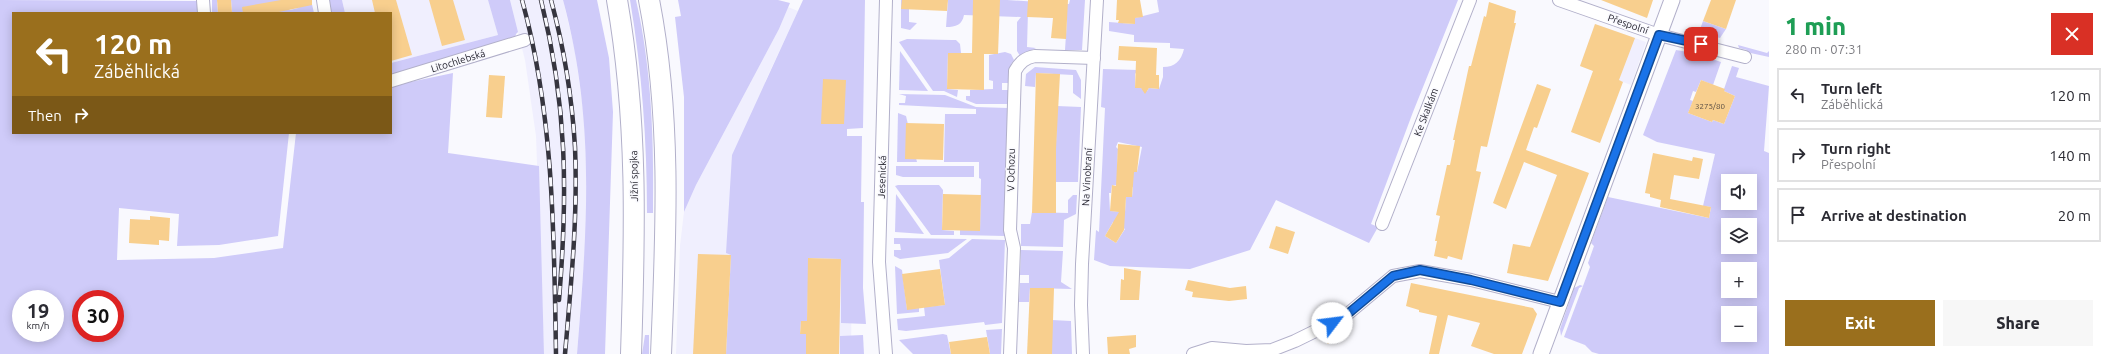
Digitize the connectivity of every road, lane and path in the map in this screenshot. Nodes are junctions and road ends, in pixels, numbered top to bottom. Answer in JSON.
{"nodes":[{"id":1,"x":203,"y":0,"type":"edge"},
{"id":2,"x":323,"y":0,"type":"edge"},
{"id":3,"x":617,"y":0,"type":"edge"},
{"id":4,"x":649,"y":0,"type":"edge"},
{"id":5,"x":886,"y":0,"type":"edge"},
{"id":6,"x":1097,"y":0,"type":"edge"},
{"id":7,"x":1470,"y":0,"type":"edge"},
{"id":8,"x":1559,"y":0,"type":"edge"},
{"id":9,"x":1672,"y":0,"type":"edge"},
{"id":10,"x":204,"y":12,"type":"edge"},
{"id":11,"x":325,"y":12,"type":"edge"},
{"id":12,"x":1659,"y":35,"type":"junction"},
{"id":13,"x":525,"y":40,"type":"dead end"},
{"id":14,"x":1745,"y":57,"type":"dead end"},
{"id":15,"x":1094,"y":58,"type":"junction"},
{"id":16,"x":392,"y":81,"type":"edge"},
{"id":17,"x":1382,"y":224,"type":"dead end"},
{"id":18,"x":1560,"y":302,"type":"junction"},
{"id":19,"x":631,"y":354,"type":"edge"},
{"id":20,"x":661,"y":354,"type":"edge"},
{"id":21,"x":886,"y":354,"type":"edge"},
{"id":22,"x":1010,"y":354,"type":"edge"},
{"id":23,"x":1083,"y":354,"type":"edge"},
{"id":24,"x":1193,"y":354,"type":"edge"},
{"id":25,"x":1541,"y":354,"type":"edge"}],
"edges":[{"from":1,"to":10,"type":"street"},
{"from":2,"to":11,"type":"street"},
{"from":3,"to":19,"type":"highway","name":"Jižní spojka"},
{"from":4,"to":20,"type":"highway"},
{"from":5,"to":21,"type":"street","name":"Jesenická"},
{"from":6,"to":15,"type":"street","name":"Na Vinobraní"},
{"from":7,"to":17,"type":"street","name":"Ke Skalkám"},
{"from":8,"to":12,"type":"street","name":"Přespolní"},
{"from":9,"to":12,"type":"street"},
{"from":12,"to":14,"type":"street","name":"Přespolní"},
{"from":12,"to":18,"type":"street"},
{"from":13,"to":16,"type":"street","name":"Litochlebská"},
{"from":15,"to":22,"type":"street","name":"V Ochozu"},
{"from":15,"to":23,"type":"street","name":"Na Vinobraní"},
{"from":18,"to":24,"type":"street"},
{"from":18,"to":25,"type":"street"}]}
